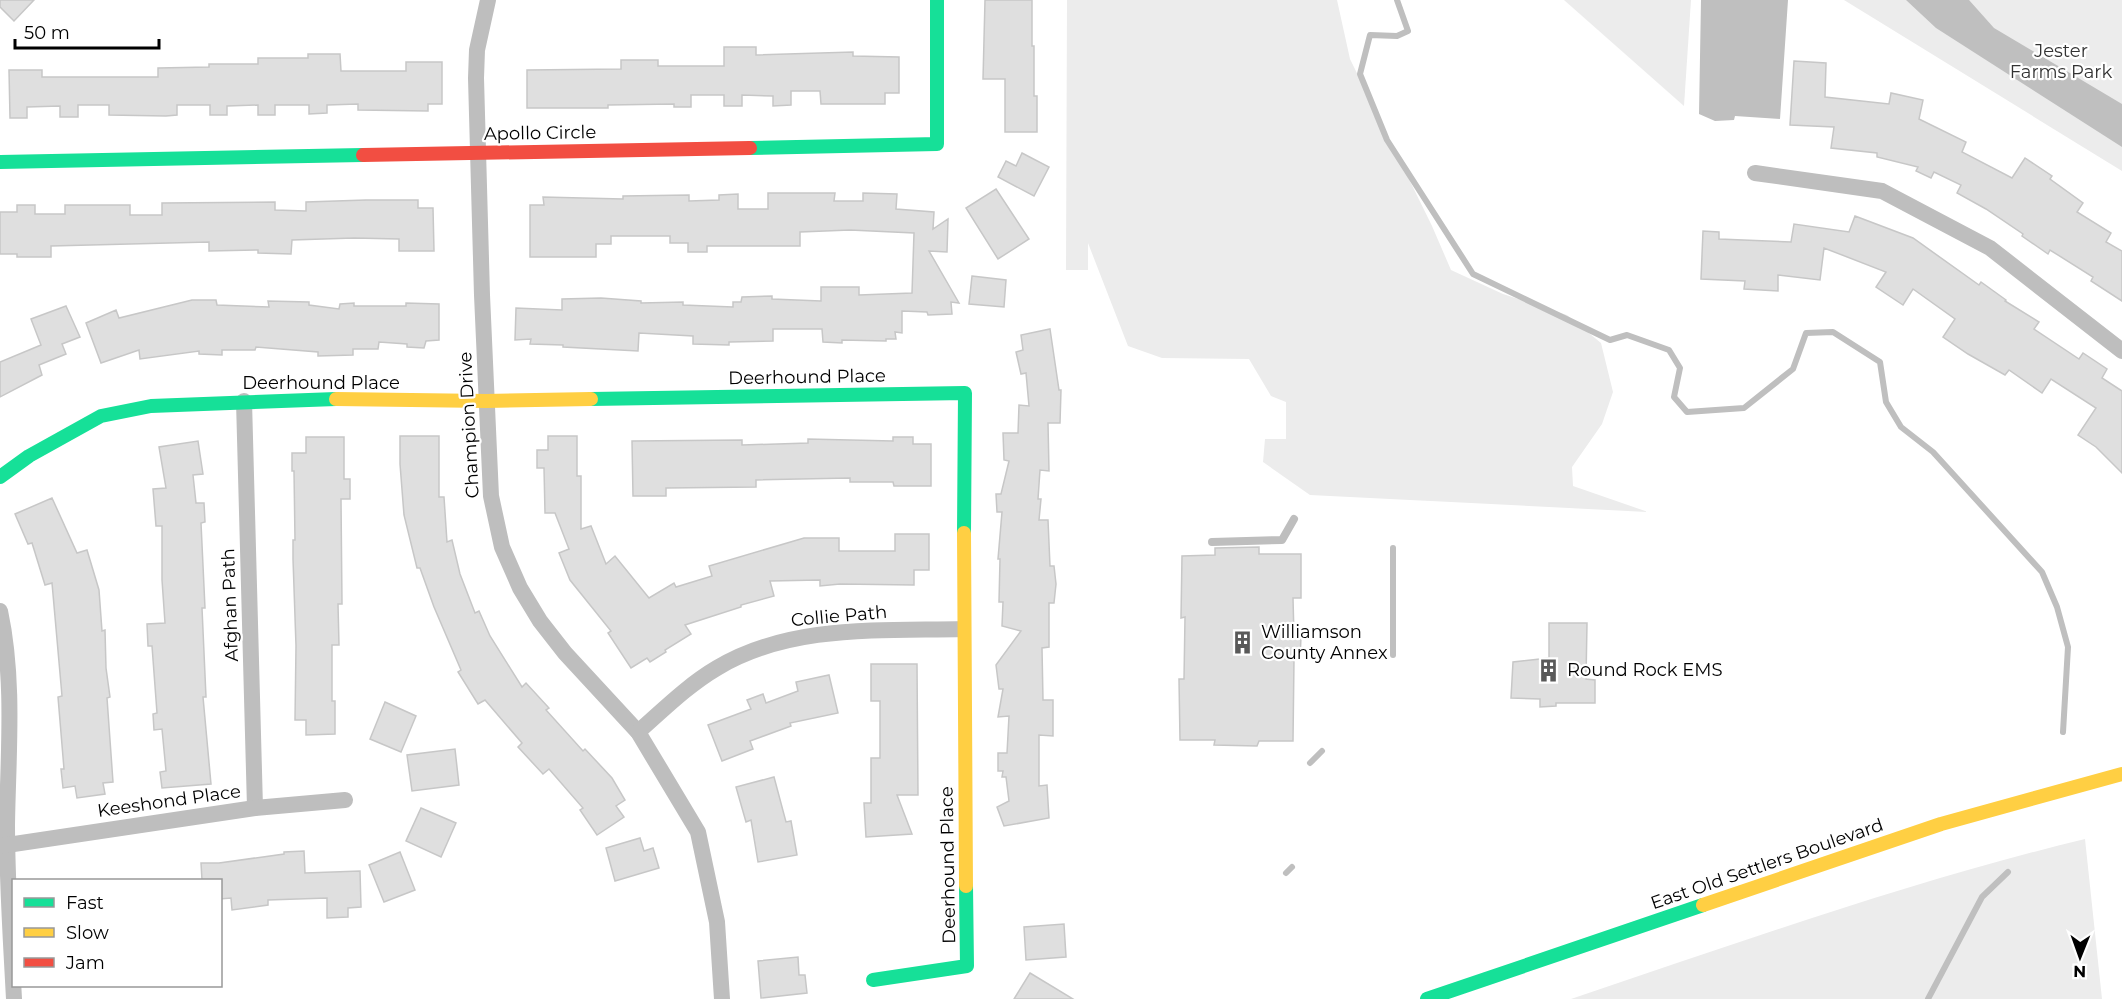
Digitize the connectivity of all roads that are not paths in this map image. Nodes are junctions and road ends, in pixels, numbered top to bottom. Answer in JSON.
{"nodes":[{"id":1,"x":488,"y":0,"type":"edge"},
{"id":2,"x":937,"y":0,"type":"edge"},
{"id":3,"x":479,"y":152,"type":"junction"},
{"id":4,"x":0,"y":162,"type":"edge"},
{"id":5,"x":1755,"y":173,"type":"dead end"},
{"id":6,"x":2122,"y":351,"type":"edge"},
{"id":7,"x":244,"y":401,"type":"junction"},
{"id":8,"x":486,"y":401,"type":"junction"},
{"id":9,"x":0,"y":477,"type":"edge"},
{"id":10,"x":1294,"y":519,"type":"dead end"},
{"id":11,"x":1212,"y":542,"type":"dead end"},
{"id":12,"x":0,"y":611,"type":"edge"},
{"id":13,"x":963,"y":629,"type":"junction"},
{"id":14,"x":638,"y":732,"type":"junction"},
{"id":15,"x":2122,"y":774,"type":"edge"},
{"id":16,"x":345,"y":800,"type":"dead end"},
{"id":17,"x":255,"y":808,"type":"junction"},
{"id":18,"x":4,"y":846,"type":"edge"},
{"id":19,"x":12,"y":968,"type":"edge"},
{"id":20,"x":873,"y":980,"type":"dead end"},
{"id":21,"x":722,"y":999,"type":"edge"},
{"id":22,"x":1427,"y":999,"type":"edge"}],
"edges":[{"from":1,"to":3,"type":"street","name":"Champion Drive"},
{"from":2,"to":3,"type":"street","name":"Apollo Circle"},
{"from":3,"to":4,"type":"street","name":"Apollo Circle"},
{"from":3,"to":8,"type":"street","name":"Champion Drive"},
{"from":5,"to":6,"type":"street"},
{"from":7,"to":8,"type":"street","name":"Deerhound Place"},
{"from":7,"to":9,"type":"street","name":"Deerhound Place"},
{"from":7,"to":17,"type":"street","name":"Afghan Path"},
{"from":8,"to":13,"type":"street","name":"Deerhound Place"},
{"from":8,"to":14,"type":"street","name":"Champion Drive"},
{"from":10,"to":11,"type":"lane"},
{"from":12,"to":18,"type":"street"},
{"from":13,"to":14,"type":"street","name":"Collie Path"},
{"from":13,"to":20,"type":"street","name":"Deerhound Place"},
{"from":14,"to":21,"type":"street","name":"Champion Drive"},
{"from":15,"to":22,"type":"street","name":"East Old Settlers Boulevard"},
{"from":16,"to":17,"type":"street","name":"Keeshond Place"},
{"from":17,"to":18,"type":"street","name":"Keeshond Place"},
{"from":18,"to":19,"type":"street"}]}
